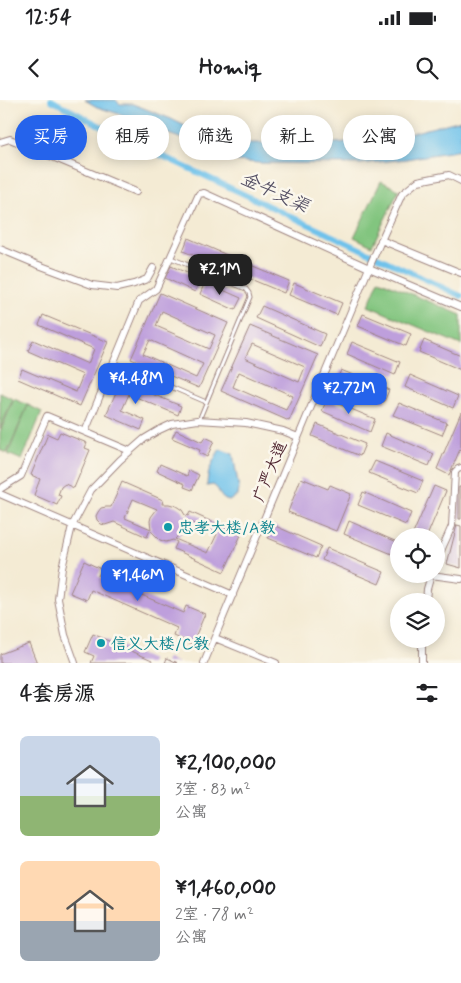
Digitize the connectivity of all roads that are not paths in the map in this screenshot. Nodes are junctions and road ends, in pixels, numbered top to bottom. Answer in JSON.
{"nodes":[{"id":1,"x":0,"y":142,"type":"edge"},
{"id":2,"x":461,"y":181,"type":"edge"},
{"id":3,"x":136,"y":192,"type":"dead end"},
{"id":4,"x":381,"y":240,"type":"junction"},
{"id":5,"x":0,"y":249,"type":"edge"},
{"id":6,"x":171,"y":258,"type":"junction"},
{"id":7,"x":370,"y":265,"type":"junction"},
{"id":8,"x":153,"y":268,"type":"dead end"},
{"id":9,"x":461,"y":273,"type":"edge"},
{"id":10,"x":148,"y":277,"type":"junction"},
{"id":11,"x":160,"y":282,"type":"junction"},
{"id":12,"x":461,"y":307,"type":"edge"},
{"id":13,"x":113,"y":362,"type":"junction"},
{"id":14,"x":206,"y":402,"type":"junction"},
{"id":15,"x":198,"y":420,"type":"junction"},
{"id":16,"x":85,"y":432,"type":"junction"},
{"id":17,"x":298,"y":437,"type":"junction"},
{"id":18,"x":130,"y":451,"type":"junction"},
{"id":19,"x":461,"y":468,"type":"edge"},
{"id":20,"x":0,"y":489,"type":"edge"},
{"id":21,"x":0,"y":494,"type":"edge"},
{"id":22,"x":72,"y":526,"type":"junction"},
{"id":23,"x":445,"y":542,"type":"edge"},
{"id":24,"x":445,"y":577,"type":"edge"},
{"id":25,"x":461,"y":579,"type":"edge"},
{"id":26,"x":233,"y":595,"type":"junction"},
{"id":27,"x":215,"y":638,"type":"junction"},
{"id":28,"x":422,"y":648,"type":"edge"},
{"id":29,"x":75,"y":663,"type":"edge"},
{"id":30,"x":204,"y":663,"type":"edge"},
{"id":31,"x":276,"y":663,"type":"edge"},
{"id":32,"x":422,"y":663,"type":"edge"}],
"edges":[{"from":1,"to":3,"type":"street"},
{"from":2,"to":4,"type":"street","name":"广严大道"},
{"from":4,"to":7,"type":"street","name":"广严大道"},
{"from":4,"to":9,"type":"street"},
{"from":5,"to":10,"type":"street"},
{"from":6,"to":7,"type":"street"},
{"from":6,"to":11,"type":"street"},
{"from":6,"to":14,"type":"lane"},
{"from":7,"to":12,"type":"street"},
{"from":7,"to":17,"type":"street","name":"广严大道"},
{"from":8,"to":10,"type":"street"},
{"from":10,"to":11,"type":"street"},
{"from":11,"to":13,"type":"street"},
{"from":13,"to":14,"type":"lane"},
{"from":13,"to":16,"type":"street"},
{"from":14,"to":15,"type":"lane"},
{"from":15,"to":17,"type":"street"},
{"from":15,"to":18,"type":"street"},
{"from":16,"to":18,"type":"street"},
{"from":16,"to":20,"type":"street"},
{"from":17,"to":26,"type":"street","name":"广严大道"},
{"from":18,"to":22,"type":"street"},
{"from":19,"to":23,"type":"street"},
{"from":21,"to":22,"type":"street"},
{"from":22,"to":26,"type":"street"},
{"from":22,"to":29,"type":"street"},
{"from":24,"to":25,"type":"street"},
{"from":26,"to":27,"type":"street","name":"广严大道"},
{"from":27,"to":30,"type":"street","name":"广严大道"},
{"from":27,"to":31,"type":"street"},
{"from":28,"to":32,"type":"street"}]}
